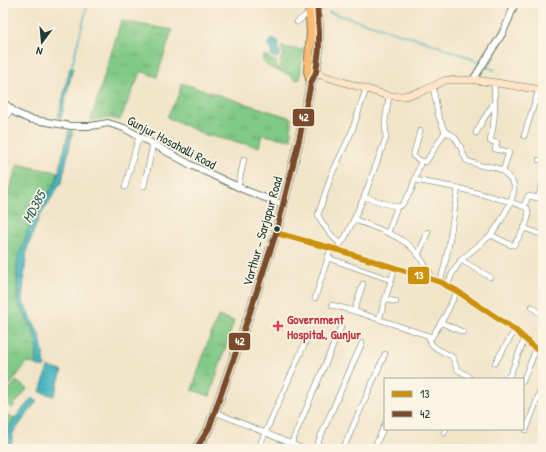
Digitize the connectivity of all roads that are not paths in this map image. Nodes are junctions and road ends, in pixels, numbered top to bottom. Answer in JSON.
{"nodes":[{"id":1,"x":309,"y":3,"type":"edge"},
{"id":2,"x":317,"y":3,"type":"edge"},
{"id":3,"x":515,"y":3,"type":"edge"},
{"id":4,"x":310,"y":17,"type":"junction"},
{"id":5,"x":297,"y":22,"type":"dead end"},
{"id":6,"x":312,"y":72,"type":"junction"},
{"id":7,"x":472,"y":80,"type":"junction"},
{"id":8,"x":494,"y":83,"type":"junction"},
{"id":9,"x":433,"y":86,"type":"junction"},
{"id":10,"x":366,"y":89,"type":"junction"},
{"id":11,"x":541,"y":90,"type":"edge"},
{"id":12,"x":390,"y":96,"type":"junction"},
{"id":13,"x":3,"y":102,"type":"edge"},
{"id":14,"x":494,"y":103,"type":"junction"},
{"id":15,"x":11,"y":109,"type":"junction"},
{"id":16,"x":3,"y":123,"type":"edge"},
{"id":17,"x":420,"y":131,"type":"dead end"},
{"id":18,"x":445,"y":132,"type":"junction"},
{"id":19,"x":476,"y":133,"type":"dead end"},
{"id":20,"x":139,"y":136,"type":"junction"},
{"id":21,"x":524,"y":136,"type":"dead end"},
{"id":22,"x":153,"y":144,"type":"junction"},
{"id":23,"x":244,"y":159,"type":"dead end"},
{"id":24,"x":421,"y":161,"type":"junction"},
{"id":25,"x":503,"y":171,"type":"junction"},
{"id":26,"x":415,"y":180,"type":"junction"},
{"id":27,"x":543,"y":182,"type":"edge"},
{"id":28,"x":144,"y":186,"type":"dead end"},
{"id":29,"x":125,"y":187,"type":"dead end"},
{"id":30,"x":238,"y":187,"type":"junction"},
{"id":31,"x":458,"y":188,"type":"junction"},
{"id":32,"x":364,"y":197,"type":"junction"},
{"id":33,"x":510,"y":202,"type":"junction"},
{"id":34,"x":284,"y":205,"type":"junction"},
{"id":35,"x":524,"y":206,"type":"junction"},
{"id":36,"x":397,"y":207,"type":"junction"},
{"id":37,"x":354,"y":219,"type":"junction"},
{"id":38,"x":524,"y":228,"type":"junction"},
{"id":39,"x":428,"y":232,"type":"dead end"},
{"id":40,"x":276,"y":233,"type":"junction"},
{"id":41,"x":388,"y":233,"type":"junction"},
{"id":42,"x":543,"y":234,"type":"edge"},
{"id":43,"x":491,"y":235,"type":"junction"},
{"id":44,"x":339,"y":247,"type":"junction"},
{"id":45,"x":331,"y":248,"type":"junction"},
{"id":46,"x":418,"y":255,"type":"junction"},
{"id":47,"x":328,"y":258,"type":"junction"},
{"id":48,"x":461,"y":260,"type":"junction"},
{"id":49,"x":394,"y":268,"type":"junction"},
{"id":50,"x":443,"y":271,"type":"junction"},
{"id":51,"x":452,"y":274,"type":"junction"},
{"id":52,"x":490,"y":276,"type":"dead end"},
{"id":53,"x":391,"y":280,"type":"junction"},
{"id":54,"x":438,"y":281,"type":"junction"},
{"id":55,"x":363,"y":284,"type":"dead end"},
{"id":56,"x":447,"y":286,"type":"junction"},
{"id":57,"x":457,"y":291,"type":"junction"},
{"id":58,"x":315,"y":298,"type":"dead end"},
{"id":59,"x":385,"y":299,"type":"junction"},
{"id":60,"x":396,"y":302,"type":"dead end"},
{"id":61,"x":332,"y":305,"type":"dead end"},
{"id":62,"x":532,"y":307,"type":"dead end"},
{"id":63,"x":354,"y":311,"type":"junction"},
{"id":64,"x":543,"y":316,"type":"edge"},
{"id":65,"x":379,"y":319,"type":"junction"},
{"id":66,"x":442,"y":323,"type":"junction"},
{"id":67,"x":341,"y":327,"type":"dead end"},
{"id":68,"x":515,"y":330,"type":"junction"},
{"id":69,"x":463,"y":332,"type":"dead end"},
{"id":70,"x":309,"y":334,"type":"dead end"},
{"id":71,"x":429,"y":336,"type":"junction"},
{"id":72,"x":525,"y":338,"type":"junction"},
{"id":73,"x":362,"y":343,"type":"dead end"},
{"id":74,"x":536,"y":349,"type":"junction"},
{"id":75,"x":385,"y":354,"type":"dead end"},
{"id":76,"x":543,"y":355,"type":"edge"},
{"id":77,"x":495,"y":363,"type":"dead end"},
{"id":78,"x":470,"y":378,"type":"edge"},
{"id":79,"x":506,"y":378,"type":"edge"},
{"id":80,"x":524,"y":379,"type":"edge"},
{"id":81,"x":543,"y":384,"type":"edge"},
{"id":82,"x":215,"y":412,"type":"junction"},
{"id":83,"x":384,"y":426,"type":"edge"},
{"id":84,"x":526,"y":430,"type":"dead end"},
{"id":85,"x":265,"y":433,"type":"junction"},
{"id":86,"x":290,"y":446,"type":"edge"},
{"id":87,"x":196,"y":449,"type":"edge"},
{"id":88,"x":258,"y":449,"type":"edge"},
{"id":89,"x":304,"y":449,"type":"edge"},
{"id":90,"x":315,"y":449,"type":"edge"},
{"id":91,"x":344,"y":449,"type":"edge"},
{"id":92,"x":374,"y":449,"type":"edge"}],
"edges":[{"from":1,"to":4,"type":"main road","name":"Varthur - Sarjapur Road"},
{"from":2,"to":6,"type":"main road","name":"Varthur - Sarjapur Road"},
{"from":3,"to":7,"type":"street"},
{"from":4,"to":5,"type":"street"},
{"from":4,"to":6,"type":"main road","name":"Varthur - Sarjapur Road"},
{"from":6,"to":10,"type":"main road"},
{"from":6,"to":34,"type":"main road","name":"Varthur - Sarjapur Road"},
{"from":7,"to":8,"type":"main road"},
{"from":7,"to":9,"type":"main road"},
{"from":8,"to":11,"type":"main road"},
{"from":8,"to":14,"type":"street"},
{"from":9,"to":12,"type":"main road"},
{"from":9,"to":18,"type":"street"},
{"from":10,"to":12,"type":"main road"},
{"from":10,"to":44,"type":"street"},
{"from":11,"to":21,"type":"street"},
{"from":12,"to":32,"type":"street"},
{"from":13,"to":15,"type":"street","name":"Gunjur Hosahalli Road"},
{"from":14,"to":19,"type":"street"},
{"from":14,"to":25,"type":"street"},
{"from":15,"to":16,"type":"street"},
{"from":15,"to":20,"type":"street","name":"Gunjur Hosahalli Road"},
{"from":17,"to":24,"type":"street"},
{"from":18,"to":24,"type":"street"},
{"from":18,"to":25,"type":"street"},
{"from":20,"to":22,"type":"street","name":"Gunjur Hosahalli Road"},
{"from":20,"to":29,"type":"street"},
{"from":22,"to":28,"type":"street"},
{"from":22,"to":30,"type":"street","name":"Gunjur Hosahalli Road"},
{"from":23,"to":30,"type":"street"},
{"from":24,"to":26,"type":"street"},
{"from":25,"to":33,"type":"street"},
{"from":26,"to":31,"type":"street"},
{"from":26,"to":36,"type":"street"},
{"from":27,"to":35,"type":"street"},
{"from":30,"to":34,"type":"street","name":"Gunjur Hosahalli Road"},
{"from":31,"to":33,"type":"street"},
{"from":31,"to":50,"type":"street"},
{"from":32,"to":36,"type":"street"},
{"from":32,"to":37,"type":"street"},
{"from":33,"to":35,"type":"street"},
{"from":33,"to":43,"type":"street"},
{"from":34,"to":40,"type":"main road","name":"Varthur - Sarjapur Road"},
{"from":35,"to":38,"type":"street"},
{"from":36,"to":41,"type":"street"},
{"from":37,"to":41,"type":"street"},
{"from":37,"to":44,"type":"street"},
{"from":38,"to":42,"type":"street"},
{"from":38,"to":43,"type":"street"},
{"from":39,"to":46,"type":"street"},
{"from":40,"to":45,"type":"street"},
{"from":40,"to":82,"type":"main road","name":"Varthur - Sarjapur Road"},
{"from":41,"to":46,"type":"street"},
{"from":43,"to":48,"type":"street"},
{"from":44,"to":45,"type":"street"},
{"from":44,"to":49,"type":"street"},
{"from":45,"to":47,"type":"street"},
{"from":46,"to":54,"type":"street"},
{"from":47,"to":53,"type":"street"},
{"from":47,"to":58,"type":"street"},
{"from":48,"to":51,"type":"street"},
{"from":48,"to":52,"type":"street"},
{"from":49,"to":53,"type":"street"},
{"from":49,"to":54,"type":"street"},
{"from":50,"to":51,"type":"street"},
{"from":50,"to":54,"type":"street"},
{"from":51,"to":56,"type":"street"},
{"from":53,"to":59,"type":"street"},
{"from":54,"to":56,"type":"street"},
{"from":55,"to":63,"type":"street"},
{"from":56,"to":57,"type":"street"},
{"from":57,"to":66,"type":"street"},
{"from":57,"to":68,"type":"street"},
{"from":59,"to":60,"type":"street"},
{"from":59,"to":65,"type":"street"},
{"from":61,"to":63,"type":"street"},
{"from":62,"to":64,"type":"street"},
{"from":63,"to":65,"type":"street"},
{"from":65,"to":71,"type":"street"},
{"from":66,"to":69,"type":"street"},
{"from":66,"to":71,"type":"street"},
{"from":67,"to":86,"type":"street"},
{"from":68,"to":72,"type":"street"},
{"from":68,"to":77,"type":"street"},
{"from":70,"to":85,"type":"street"},
{"from":71,"to":78,"type":"street"},
{"from":72,"to":74,"type":"street"},
{"from":72,"to":79,"type":"street"},
{"from":73,"to":90,"type":"street"},
{"from":74,"to":76,"type":"street"},
{"from":74,"to":80,"type":"street"},
{"from":75,"to":91,"type":"street"},
{"from":81,"to":84,"type":"street"},
{"from":82,"to":85,"type":"street"},
{"from":82,"to":87,"type":"main road","name":"Varthur - Sarjapur Road"},
{"from":83,"to":92,"type":"street"},
{"from":85,"to":86,"type":"street"},
{"from":85,"to":88,"type":"street"},
{"from":86,"to":89,"type":"street"}]}
